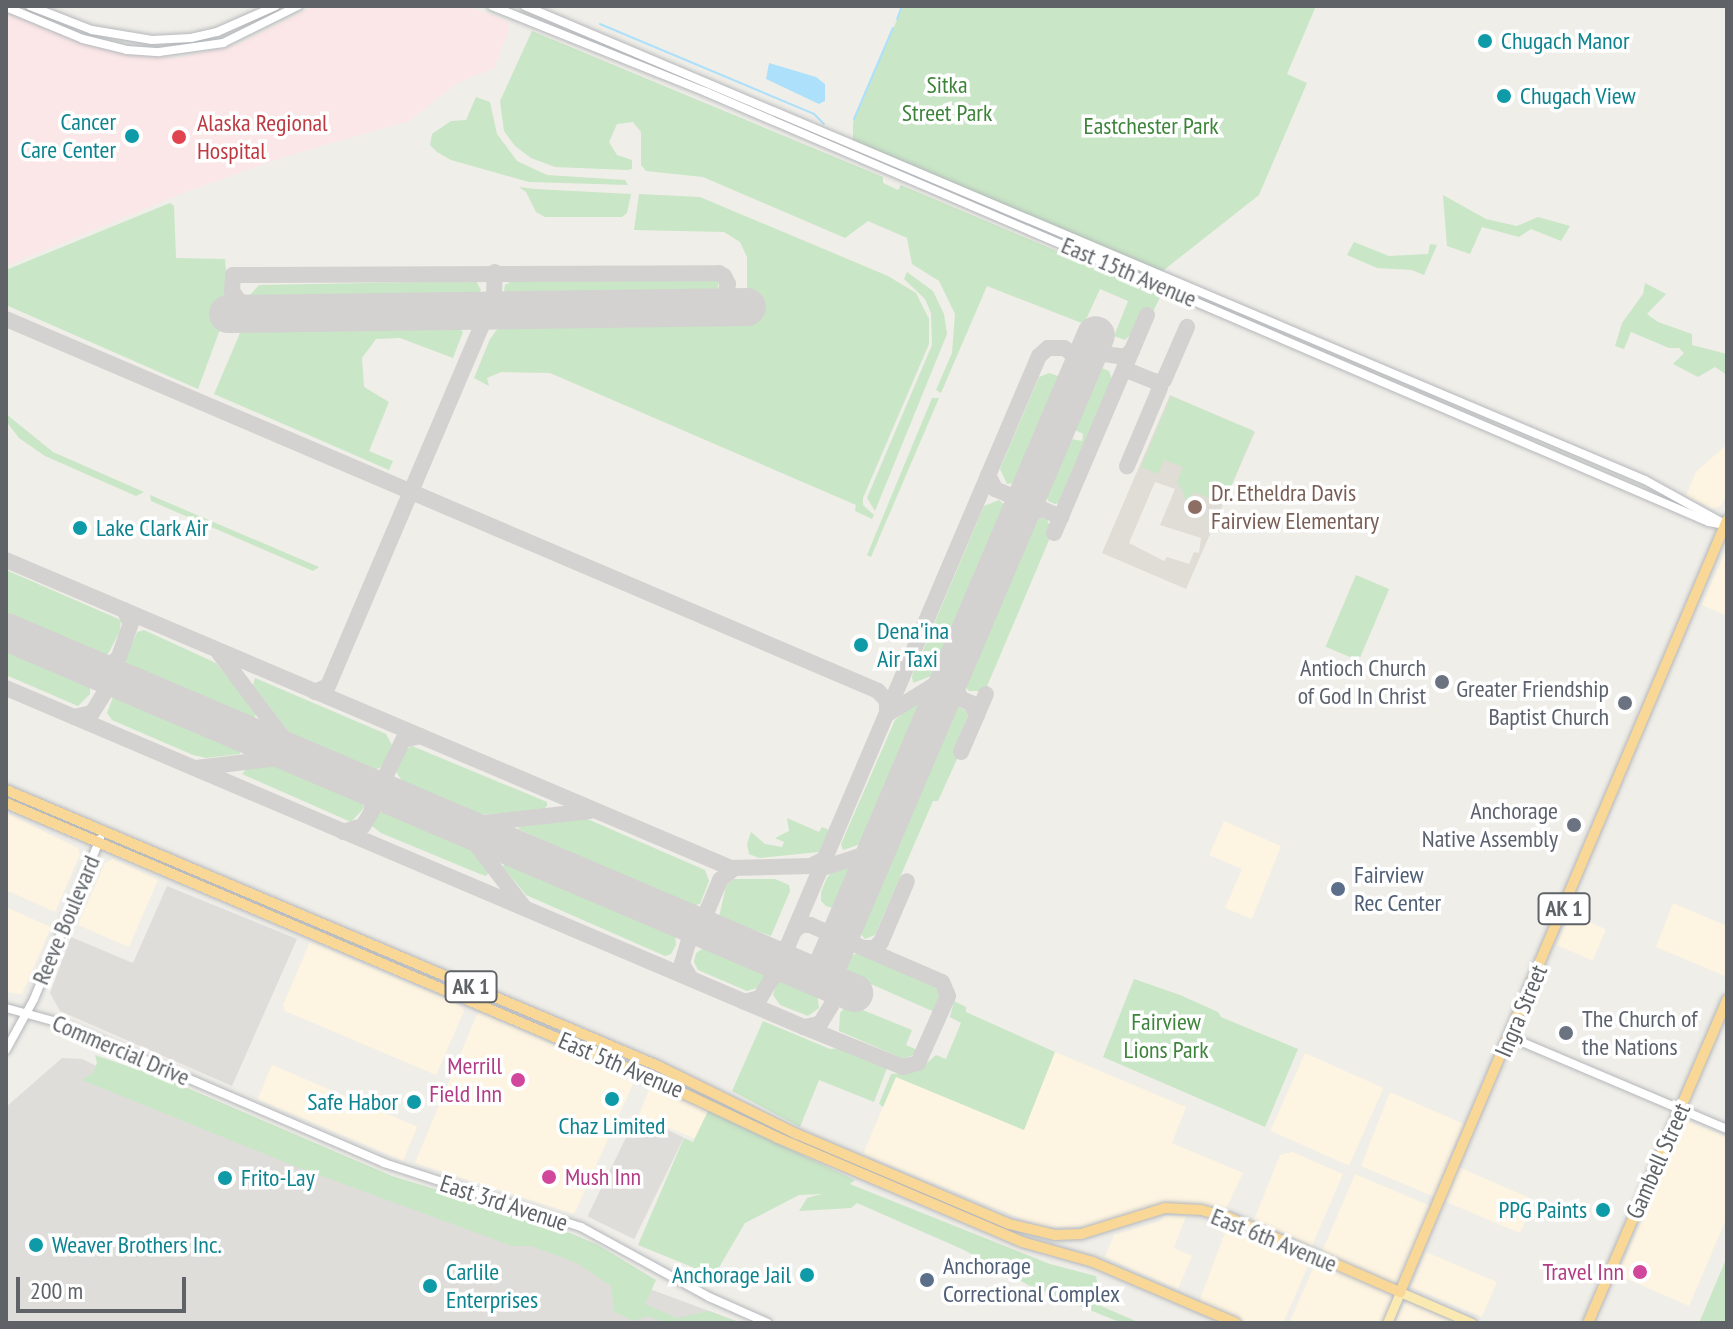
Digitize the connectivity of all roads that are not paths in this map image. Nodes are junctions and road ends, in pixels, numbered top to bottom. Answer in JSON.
{"nodes":[{"id":1,"x":30,"y":6,"type":"edge"},
{"id":2,"x":276,"y":6,"type":"edge"},
{"id":3,"x":298,"y":6,"type":"edge"},
{"id":4,"x":492,"y":6,"type":"edge"},
{"id":5,"x":6,"y":7,"type":"edge"},
{"id":6,"x":531,"y":7,"type":"edge"},
{"id":7,"x":526,"y":22,"type":"junction"},
{"id":8,"x":1726,"y":523,"type":"edge"},
{"id":9,"x":6,"y":790,"type":"edge"},
{"id":10,"x":6,"y":803,"type":"edge"},
{"id":11,"x":103,"y":831,"type":"junction"},
{"id":12,"x":98,"y":842,"type":"junction"},
{"id":13,"x":1727,"y":1000,"type":"edge"},
{"id":14,"x":6,"y":1008,"type":"edge"},
{"id":15,"x":27,"y":1012,"type":"junction"},
{"id":16,"x":6,"y":1027,"type":"edge"},
{"id":17,"x":1510,"y":1037,"type":"junction"},
{"id":18,"x":8,"y":1046,"type":"edge"},
{"id":19,"x":233,"y":1099,"type":"joint"},
{"id":20,"x":1681,"y":1109,"type":"junction"},
{"id":21,"x":1727,"y":1129,"type":"edge"},
{"id":22,"x":932,"y":1192,"type":"joint"},
{"id":23,"x":1400,"y":1292,"type":"junction"},
{"id":24,"x":768,"y":1323,"type":"edge"},
{"id":25,"x":1236,"y":1323,"type":"edge"},
{"id":26,"x":1387,"y":1323,"type":"edge"},
{"id":27,"x":1472,"y":1323,"type":"edge"},
{"id":28,"x":1588,"y":1323,"type":"edge"}],
"edges":[{"from":1,"to":2,"type":"main road"},
{"from":3,"to":5,"type":"main road"},
{"from":4,"to":7,"type":"main road","name":"East 15th Avenue"},
{"from":6,"to":7,"type":"main road"},
{"from":6,"to":8,"type":"main road","name":"East 15th Avenue"},
{"from":7,"to":8,"type":"main road","name":"East 15th Avenue"},
{"from":8,"to":17,"type":"highway","name":"Ingra Street","number":"AK 1"},
{"from":9,"to":11,"type":"highway","name":"East 5th Avenue","number":"AK 1"},
{"from":10,"to":12,"type":"highway","name":"East 5th Avenue","number":"AK 1"},
{"from":11,"to":12,"type":"main road","name":"Reeve Boulevard"},
{"from":11,"to":22,"type":"highway","name":"East 5th Avenue","number":"AK 1"},
{"from":12,"to":15,"type":"main road","name":"Reeve Boulevard"},
{"from":12,"to":25,"type":"highway","name":"East 5th Avenue","number":"AK 1"},
{"from":13,"to":20,"type":"highway","name":"Gambell Street"},
{"from":14,"to":15,"type":"main road","name":"Commercial Drive"},
{"from":15,"to":18,"type":"main road","name":"Reeve Boulevard"},
{"from":15,"to":19,"type":"main road","name":"Commercial Drive"},
{"from":16,"to":18,"type":"main road"},
{"from":17,"to":20,"type":"main road"},
{"from":17,"to":23,"type":"highway","name":"Ingra Street","number":"AK 1"},
{"from":19,"to":24,"type":"main road","name":"East 3rd Avenue"},
{"from":20,"to":21,"type":"main road"},
{"from":20,"to":28,"type":"highway","name":"Gambell Street"},
{"from":22,"to":23,"type":"highway","name":"East 6th Avenue","number":"AK 1"},
{"from":23,"to":26,"type":"main road","name":"Ingra Street"},
{"from":23,"to":27,"type":"main road","name":"East 6th Avenue"}]}
